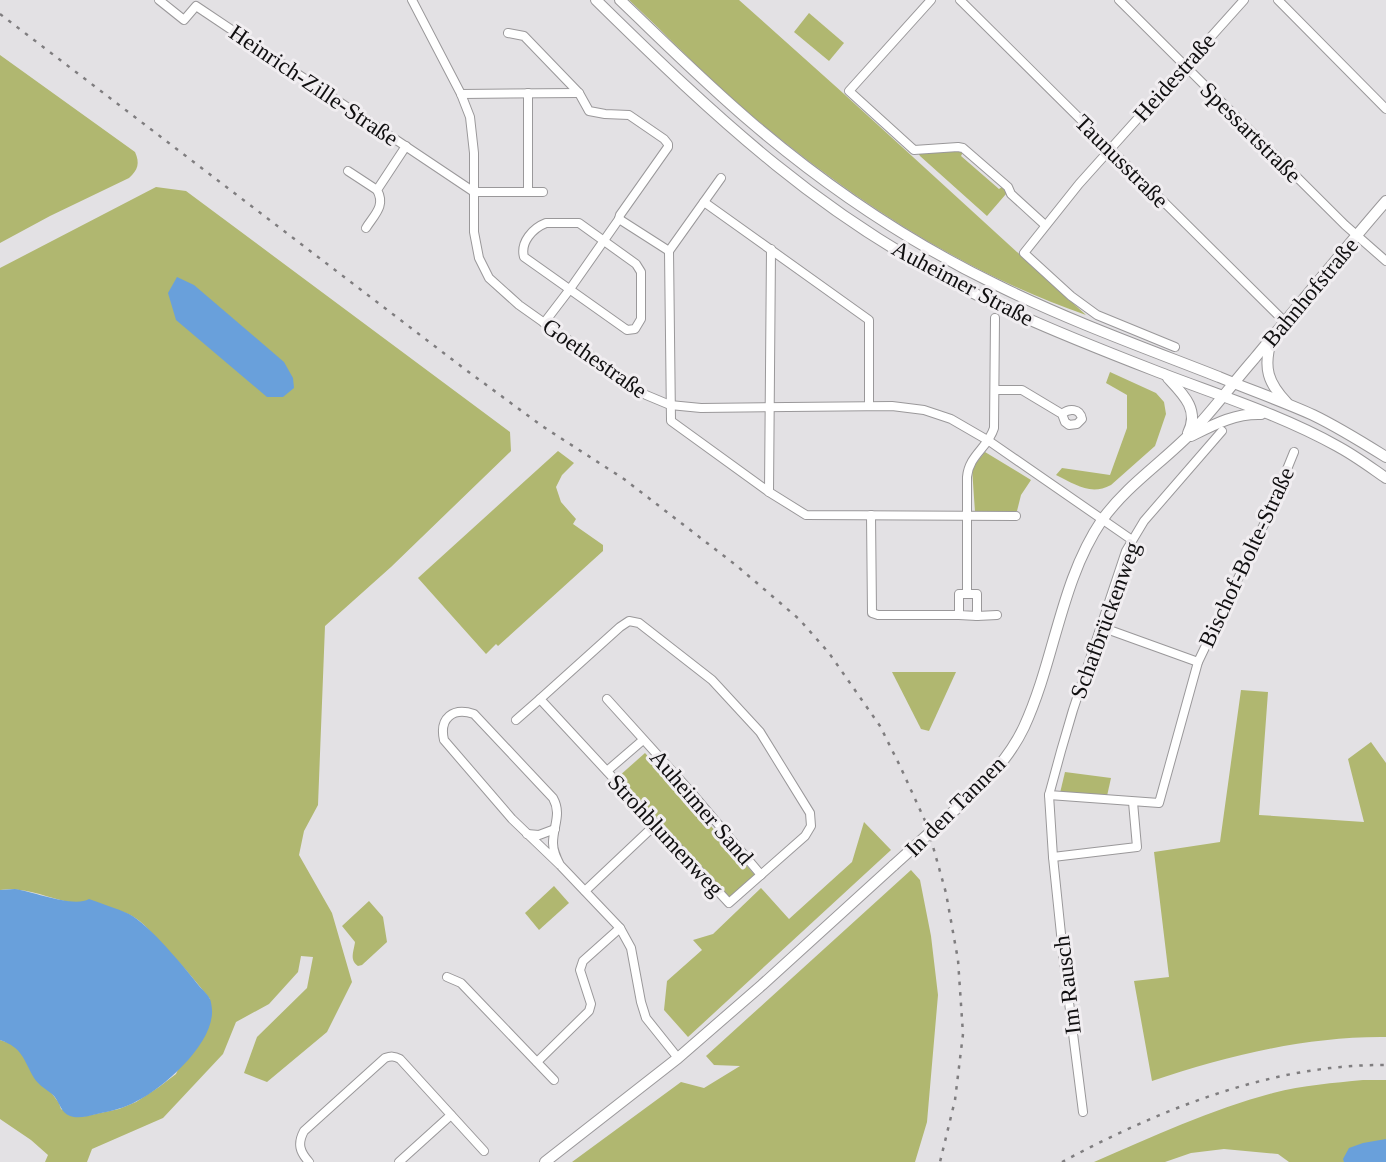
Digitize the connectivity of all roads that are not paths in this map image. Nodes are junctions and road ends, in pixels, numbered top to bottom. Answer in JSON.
{"nodes":[{"id":1,"x":159,"y":0,"type":"edge"},
{"id":2,"x":412,"y":0,"type":"edge"},
{"id":3,"x":596,"y":0,"type":"edge"},
{"id":4,"x":620,"y":0,"type":"edge"},
{"id":5,"x":931,"y":0,"type":"edge"},
{"id":6,"x":960,"y":0,"type":"edge"},
{"id":7,"x":1119,"y":0,"type":"edge"},
{"id":8,"x":1244,"y":0,"type":"edge"},
{"id":9,"x":1278,"y":0,"type":"edge"},
{"id":10,"x":198,"y":3,"type":"edge"},
{"id":11,"x":508,"y":33,"type":"dead end"},
{"id":12,"x":1185,"y":65,"type":"junction"},
{"id":13,"x":528,"y":93,"type":"junction"},
{"id":14,"x":579,"y":93,"type":"junction"},
{"id":15,"x":461,"y":94,"type":"junction"},
{"id":16,"x":1386,"y":109,"type":"edge"},
{"id":17,"x":406,"y":146,"type":"junction"},
{"id":18,"x":1109,"y":149,"type":"junction"},
{"id":19,"x":348,"y":171,"type":"dead end"},
{"id":20,"x":721,"y":178,"type":"dead end"},
{"id":21,"x":377,"y":190,"type":"junction"},
{"id":22,"x":474,"y":192,"type":"junction"},
{"id":23,"x":528,"y":192,"type":"junction"},
{"id":24,"x":543,"y":192,"type":"dead end"},
{"id":25,"x":1386,"y":201,"type":"edge"},
{"id":26,"x":704,"y":202,"type":"junction"},
{"id":27,"x":619,"y":219,"type":"junction"},
{"id":28,"x":1045,"y":225,"type":"junction"},
{"id":29,"x":366,"y":228,"type":"dead end"},
{"id":30,"x":1356,"y":236,"type":"junction"},
{"id":31,"x":604,"y":241,"type":"junction"},
{"id":32,"x":771,"y":249,"type":"junction"},
{"id":33,"x":669,"y":251,"type":"junction"},
{"id":34,"x":1386,"y":261,"type":"edge"},
{"id":35,"x":570,"y":289,"type":"junction"},
{"id":36,"x":995,"y":318,"type":"dead end"},
{"id":37,"x":1284,"y":322,"type":"junction"},
{"id":38,"x":544,"y":323,"type":"junction"},
{"id":39,"x":1274,"y":335,"type":"junction"},
{"id":40,"x":1175,"y":347,"type":"dead end"},
{"id":41,"x":1165,"y":374,"type":"junction"},
{"id":42,"x":1234,"y":383,"type":"junction"},
{"id":43,"x":995,"y":390,"type":"junction"},
{"id":44,"x":1223,"y":396,"type":"junction"},
{"id":45,"x":670,"y":405,"type":"junction"},
{"id":46,"x":1289,"y":405,"type":"junction"},
{"id":47,"x":869,"y":406,"type":"junction"},
{"id":48,"x":771,"y":407,"type":"junction"},
{"id":49,"x":1062,"y":414,"type":"dead end"},
{"id":50,"x":1278,"y":418,"type":"junction"},
{"id":51,"x":1222,"y":431,"type":"dead end"},
{"id":52,"x":989,"y":441,"type":"junction"},
{"id":53,"x":1182,"y":441,"type":"junction"},
{"id":54,"x":1294,"y":452,"type":"dead end"},
{"id":55,"x":1386,"y":457,"type":"edge"},
{"id":56,"x":1386,"y":478,"type":"edge"},
{"id":57,"x":769,"y":492,"type":"junction"},
{"id":58,"x":871,"y":515,"type":"junction"},
{"id":59,"x":968,"y":516,"type":"junction"},
{"id":60,"x":1016,"y":516,"type":"dead end"},
{"id":61,"x":1103,"y":520,"type":"junction"},
{"id":62,"x":1132,"y":540,"type":"junction"},
{"id":63,"x":967,"y":594,"type":"junction"},
{"id":64,"x":959,"y":615,"type":"junction"},
{"id":65,"x":977,"y":615,"type":"junction"},
{"id":66,"x":997,"y":615,"type":"dead end"},
{"id":67,"x":1101,"y":627,"type":"junction"},
{"id":68,"x":1198,"y":662,"type":"junction"},
{"id":69,"x":540,"y":699,"type":"junction"},
{"id":70,"x":607,"y":699,"type":"dead end"},
{"id":71,"x":516,"y":720,"type":"dead end"},
{"id":72,"x":643,"y":740,"type":"junction"},
{"id":73,"x":607,"y":771,"type":"junction"},
{"id":74,"x":1049,"y":795,"type":"junction"},
{"id":75,"x":1133,"y":802,"type":"junction"},
{"id":76,"x":656,"y":824,"type":"junction"},
{"id":77,"x":555,"y":828,"type":"junction"},
{"id":78,"x":527,"y":834,"type":"junction"},
{"id":79,"x":1053,"y":857,"type":"junction"},
{"id":80,"x":560,"y":865,"type":"junction"},
{"id":81,"x":761,"y":875,"type":"junction"},
{"id":82,"x":585,"y":891,"type":"junction"},
{"id":83,"x":620,"y":929,"type":"junction"},
{"id":84,"x":447,"y":977,"type":"dead end"},
{"id":85,"x":678,"y":1058,"type":"junction"},
{"id":86,"x":537,"y":1062,"type":"junction"},
{"id":87,"x":554,"y":1080,"type":"dead end"},
{"id":88,"x":1083,"y":1112,"type":"dead end"},
{"id":89,"x":451,"y":1115,"type":"junction"},
{"id":90,"x":484,"y":1151,"type":"dead end"},
{"id":91,"x":309,"y":1162,"type":"edge"},
{"id":92,"x":399,"y":1162,"type":"edge"},
{"id":93,"x":545,"y":1162,"type":"edge"}],
"edges":[{"from":1,"to":10,"type":"street","name":"Heinrich-Zille-Straße"},
{"from":2,"to":15,"type":"street","name":"Goethestraße"},
{"from":3,"to":41,"type":"main road","name":"Auheimer Straße"},
{"from":4,"to":42,"type":"main road","name":"Auheimer Straße"},
{"from":5,"to":28,"type":"street"},
{"from":6,"to":18,"type":"street","name":"Taunusstraße"},
{"from":7,"to":12,"type":"street","name":"Spessartstraße"},
{"from":8,"to":12,"type":"street","name":"Heidestraße"},
{"from":9,"to":16,"type":"street"},
{"from":10,"to":17,"type":"street","name":"Heinrich-Zille-Straße"},
{"from":11,"to":14,"type":"street"},
{"from":12,"to":18,"type":"street","name":"Heidestraße"},
{"from":12,"to":30,"type":"street","name":"Spessartstraße"},
{"from":13,"to":14,"type":"street"},
{"from":13,"to":15,"type":"street"},
{"from":13,"to":23,"type":"street"},
{"from":14,"to":27,"type":"street"},
{"from":15,"to":22,"type":"street","name":"Goethestraße"},
{"from":17,"to":21,"type":"street"},
{"from":17,"to":22,"type":"street","name":"Heinrich-Zille-Straße"},
{"from":18,"to":28,"type":"street","name":"Heidestraße"},
{"from":18,"to":37,"type":"street","name":"Taunusstraße"},
{"from":19,"to":21,"type":"street"},
{"from":20,"to":26,"type":"street"},
{"from":21,"to":29,"type":"street"},
{"from":22,"to":23,"type":"street"},
{"from":22,"to":38,"type":"street","name":"Goethestraße"},
{"from":23,"to":24,"type":"street"},
{"from":25,"to":30,"type":"main road","name":"Bahnhofstraße"},
{"from":26,"to":32,"type":"street"},
{"from":26,"to":33,"type":"street"},
{"from":27,"to":31,"type":"street"},
{"from":27,"to":33,"type":"street"},
{"from":28,"to":40,"type":"street","name":"Heidestraße"},
{"from":30,"to":34,"type":"street","name":"Spessartstraße"},
{"from":30,"to":37,"type":"main road","name":"Bahnhofstraße"},
{"from":31,"to":35,"type":"street"},
{"from":31,"to":35,"type":"street"},
{"from":31,"to":35,"type":"street"},
{"from":32,"to":47,"type":"street"},
{"from":32,"to":48,"type":"street"},
{"from":33,"to":45,"type":"street"},
{"from":35,"to":38,"type":"street"},
{"from":36,"to":43,"type":"street"},
{"from":37,"to":39,"type":"main road","name":"Bahnhofstraße"},
{"from":38,"to":45,"type":"street","name":"Goethestraße"},
{"from":39,"to":42,"type":"main road","name":"Bahnhofstraße"},
{"from":39,"to":46,"type":"main road"},
{"from":41,"to":44,"type":"main road","name":"Auheimer Straße"},
{"from":41,"to":53,"type":"main road"},
{"from":42,"to":44,"type":"main road","name":"Bahnhofstraße"},
{"from":42,"to":46,"type":"main road","name":"Auheimer Straße"},
{"from":43,"to":49,"type":"street"},
{"from":43,"to":52,"type":"street"},
{"from":44,"to":50,"type":"main road","name":"Auheimer Straße"},
{"from":44,"to":53,"type":"main road","name":"In den Tannen"},
{"from":45,"to":48,"type":"street","name":"Goethestraße"},
{"from":45,"to":57,"type":"street"},
{"from":46,"to":55,"type":"main road","name":"Auheimer Straße"},
{"from":47,"to":48,"type":"street","name":"Goethestraße"},
{"from":47,"to":52,"type":"street","name":"Goethestraße"},
{"from":48,"to":57,"type":"street"},
{"from":50,"to":53,"type":"main road"},
{"from":50,"to":56,"type":"main road","name":"Auheimer Straße"},
{"from":51,"to":62,"type":"street","name":"Schafbrückenweg"},
{"from":52,"to":59,"type":"street"},
{"from":52,"to":61,"type":"street","name":"Goethestraße"},
{"from":53,"to":61,"type":"main road","name":"In den Tannen"},
{"from":54,"to":68,"type":"street","name":"Bischof-Bolte-Straße"},
{"from":57,"to":58,"type":"street"},
{"from":58,"to":59,"type":"street"},
{"from":58,"to":64,"type":"street"},
{"from":59,"to":60,"type":"street"},
{"from":59,"to":63,"type":"street"},
{"from":61,"to":62,"type":"street","name":"Goethestraße"},
{"from":61,"to":85,"type":"main road","name":"In den Tannen","bridge":true},
{"from":62,"to":67,"type":"street","name":"Schafbrückenweg"},
{"from":63,"to":64,"type":"street"},
{"from":63,"to":65,"type":"street"},
{"from":64,"to":65,"type":"street"},
{"from":65,"to":66,"type":"street"},
{"from":67,"to":68,"type":"street","name":"Bischof-Bolte-Straße"},
{"from":67,"to":74,"type":"street","name":"Schafbrückenweg"},
{"from":68,"to":75,"type":"street","name":"Bischof-Bolte-Straße"},
{"from":69,"to":71,"type":"street","name":"Strohblumenweg"},
{"from":69,"to":73,"type":"street","name":"Strohblumenweg"},
{"from":69,"to":81,"type":"street","name":"Strohblumenweg"},
{"from":70,"to":72,"type":"street","name":"Auheimer Sand"},
{"from":72,"to":73,"type":"street","name":"Auheimer Sand"},
{"from":72,"to":81,"type":"street","name":"Auheimer Sand"},
{"from":73,"to":76,"type":"street","name":"Strohblumenweg"},
{"from":74,"to":75,"type":"street","name":"Bischof-Bolte-Straße"},
{"from":74,"to":79,"type":"street","name":"Im Rausch"},
{"from":75,"to":79,"type":"street"},
{"from":76,"to":81,"type":"street","name":"Strohblumenweg"},
{"from":76,"to":82,"type":"street"},
{"from":77,"to":78,"type":"street"},
{"from":77,"to":78,"type":"street"},
{"from":77,"to":80,"type":"street"},
{"from":78,"to":80,"type":"street"},
{"from":79,"to":88,"type":"street","name":"Im Rausch"},
{"from":80,"to":82,"type":"street"},
{"from":82,"to":83,"type":"street"},
{"from":83,"to":85,"type":"street"},
{"from":83,"to":86,"type":"street"},
{"from":84,"to":86,"type":"street"},
{"from":85,"to":93,"type":"main road","name":"In den Tannen"},
{"from":86,"to":87,"type":"street"},
{"from":89,"to":90,"type":"street"},
{"from":89,"to":91,"type":"street"},
{"from":89,"to":92,"type":"street"}]}
